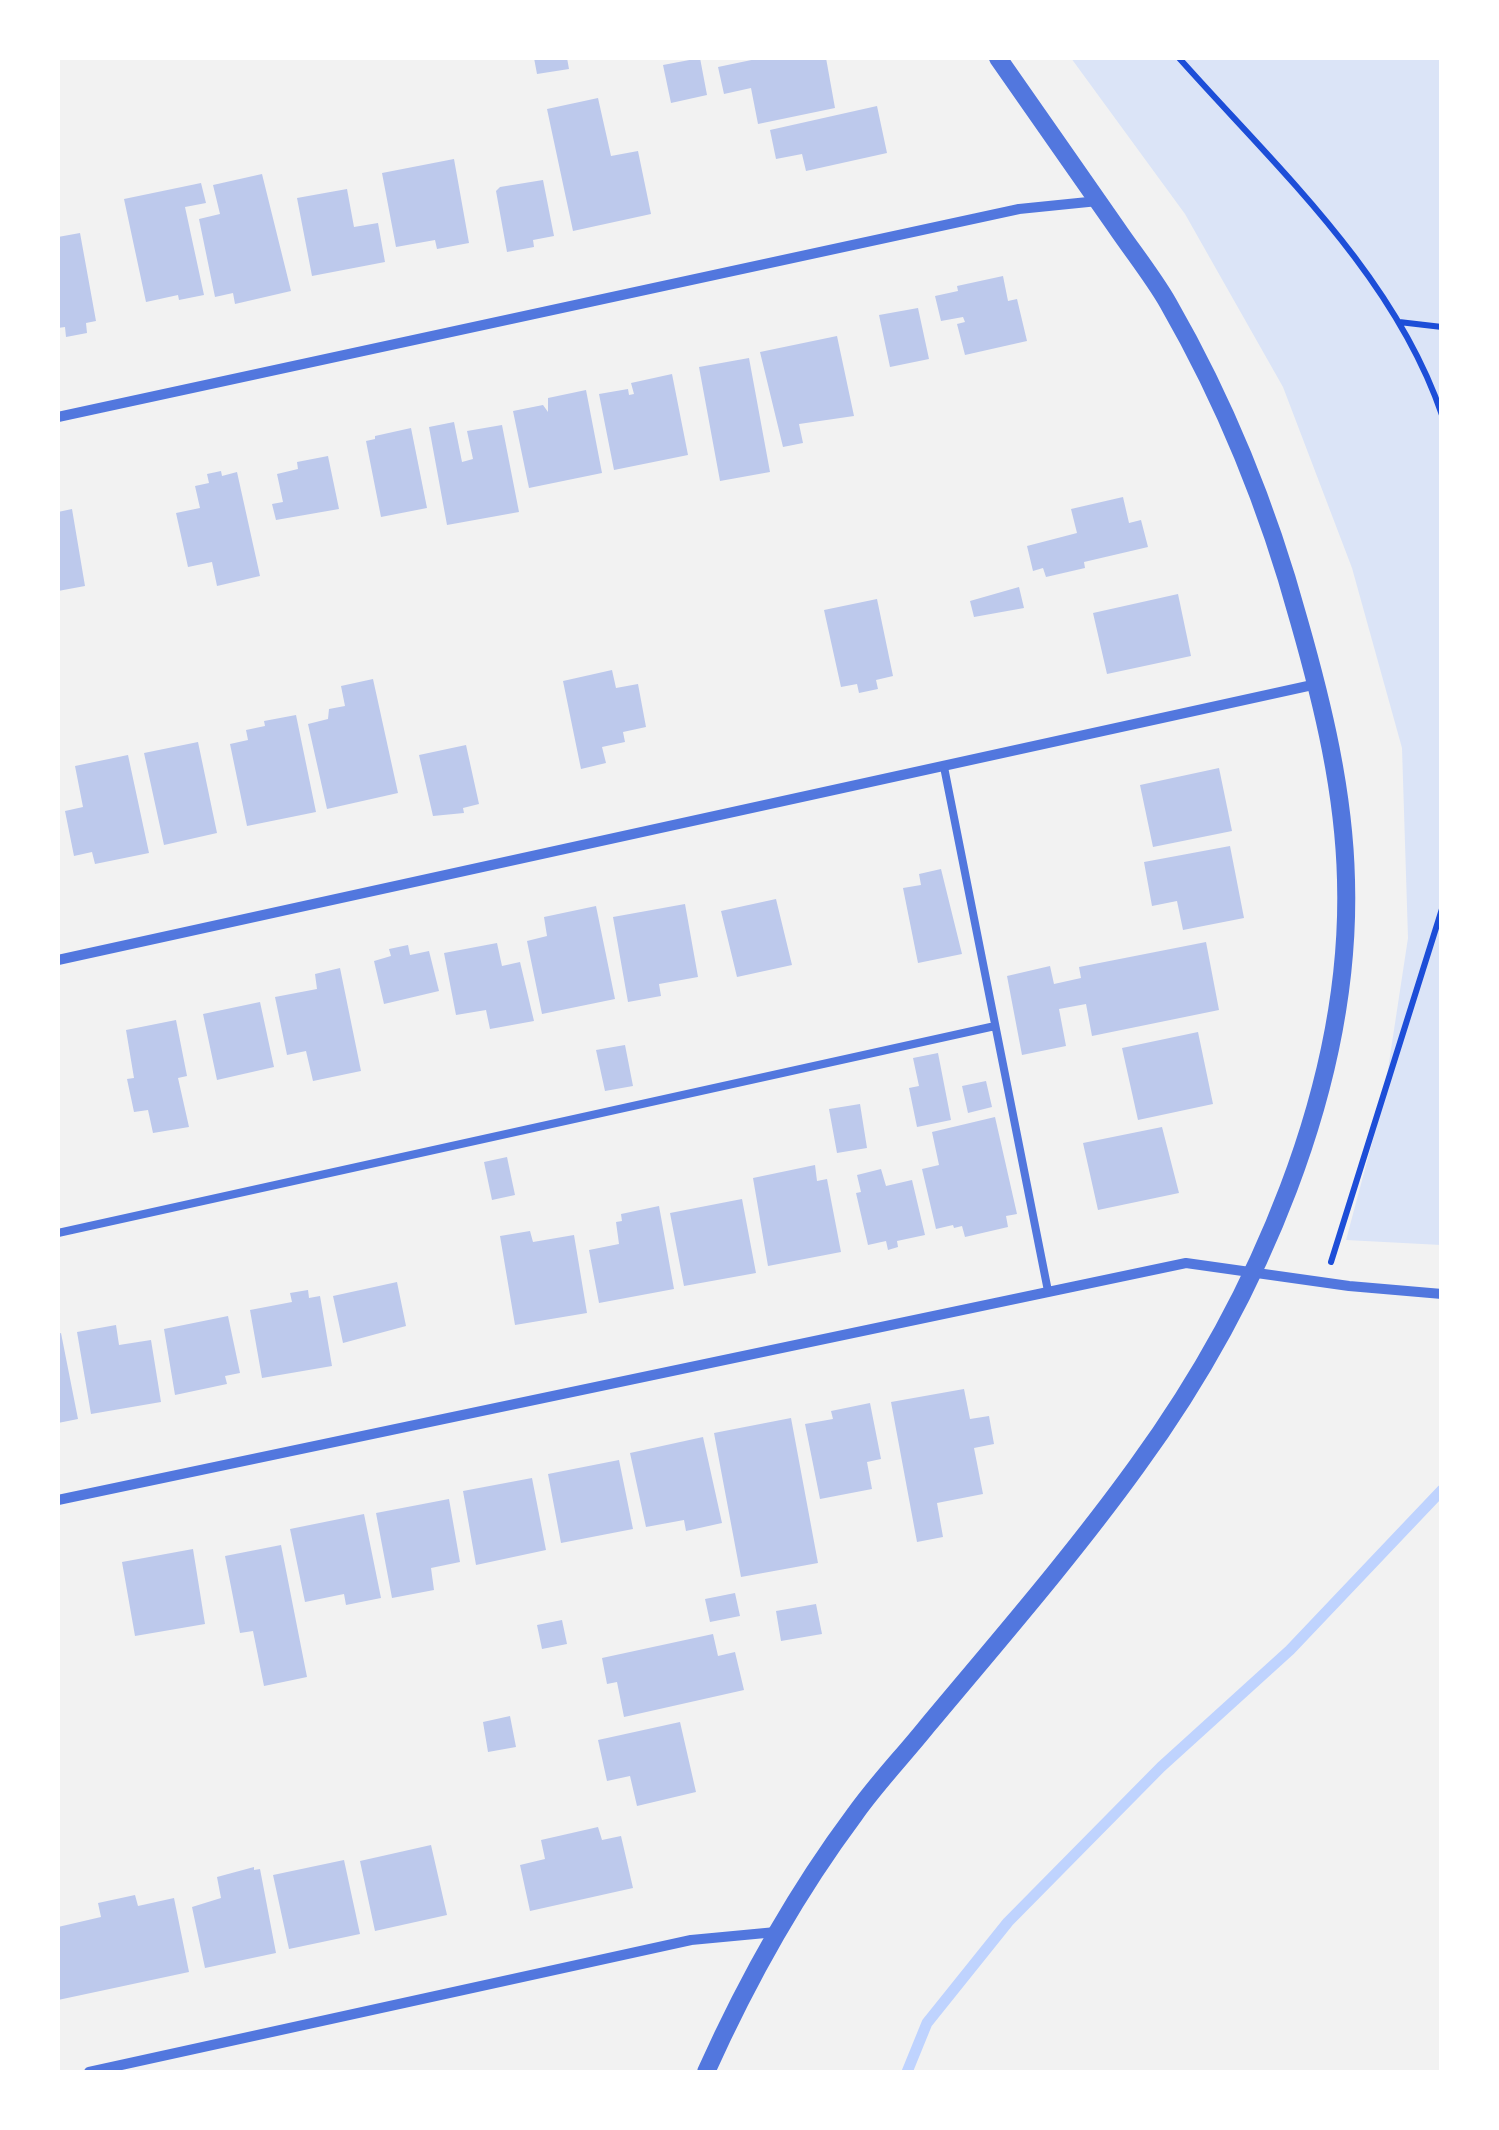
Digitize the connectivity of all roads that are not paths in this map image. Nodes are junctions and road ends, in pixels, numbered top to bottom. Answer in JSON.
{"nodes":[{"id":1,"x":998,"y":58,"type":"edge"},
{"id":2,"x":1098,"y":201,"type":"junction"},
{"id":3,"x":58,"y":417,"type":"edge"},
{"id":4,"x":1317,"y":684,"type":"junction"},
{"id":5,"x":944,"y":767,"type":"junction"},
{"id":6,"x":58,"y":960,"type":"edge"},
{"id":7,"x":994,"y":1026,"type":"junction"},
{"id":8,"x":58,"y":1233,"type":"edge"},
{"id":9,"x":1252,"y":1272,"type":"junction"},
{"id":10,"x":1048,"y":1291,"type":"junction"},
{"id":11,"x":1442,"y":1294,"type":"edge"},
{"id":12,"x":58,"y":1500,"type":"edge"},
{"id":13,"x":778,"y":1932,"type":"junction"},
{"id":14,"x":89,"y":2072,"type":"edge"},
{"id":15,"x":706,"y":2072,"type":"edge"}],
"edges":[{"from":1,"to":2,"type":"street"},
{"from":2,"to":3,"type":"street"},
{"from":2,"to":4,"type":"street"},
{"from":4,"to":5,"type":"street"},
{"from":4,"to":9,"type":"street"},
{"from":5,"to":6,"type":"street"},
{"from":5,"to":7,"type":"lane"},
{"from":7,"to":8,"type":"lane"},
{"from":7,"to":10,"type":"lane"},
{"from":9,"to":10,"type":"street"},
{"from":9,"to":11,"type":"street"},
{"from":9,"to":13,"type":"street"},
{"from":10,"to":12,"type":"street"},
{"from":13,"to":14,"type":"street"},
{"from":13,"to":15,"type":"street"}]}
